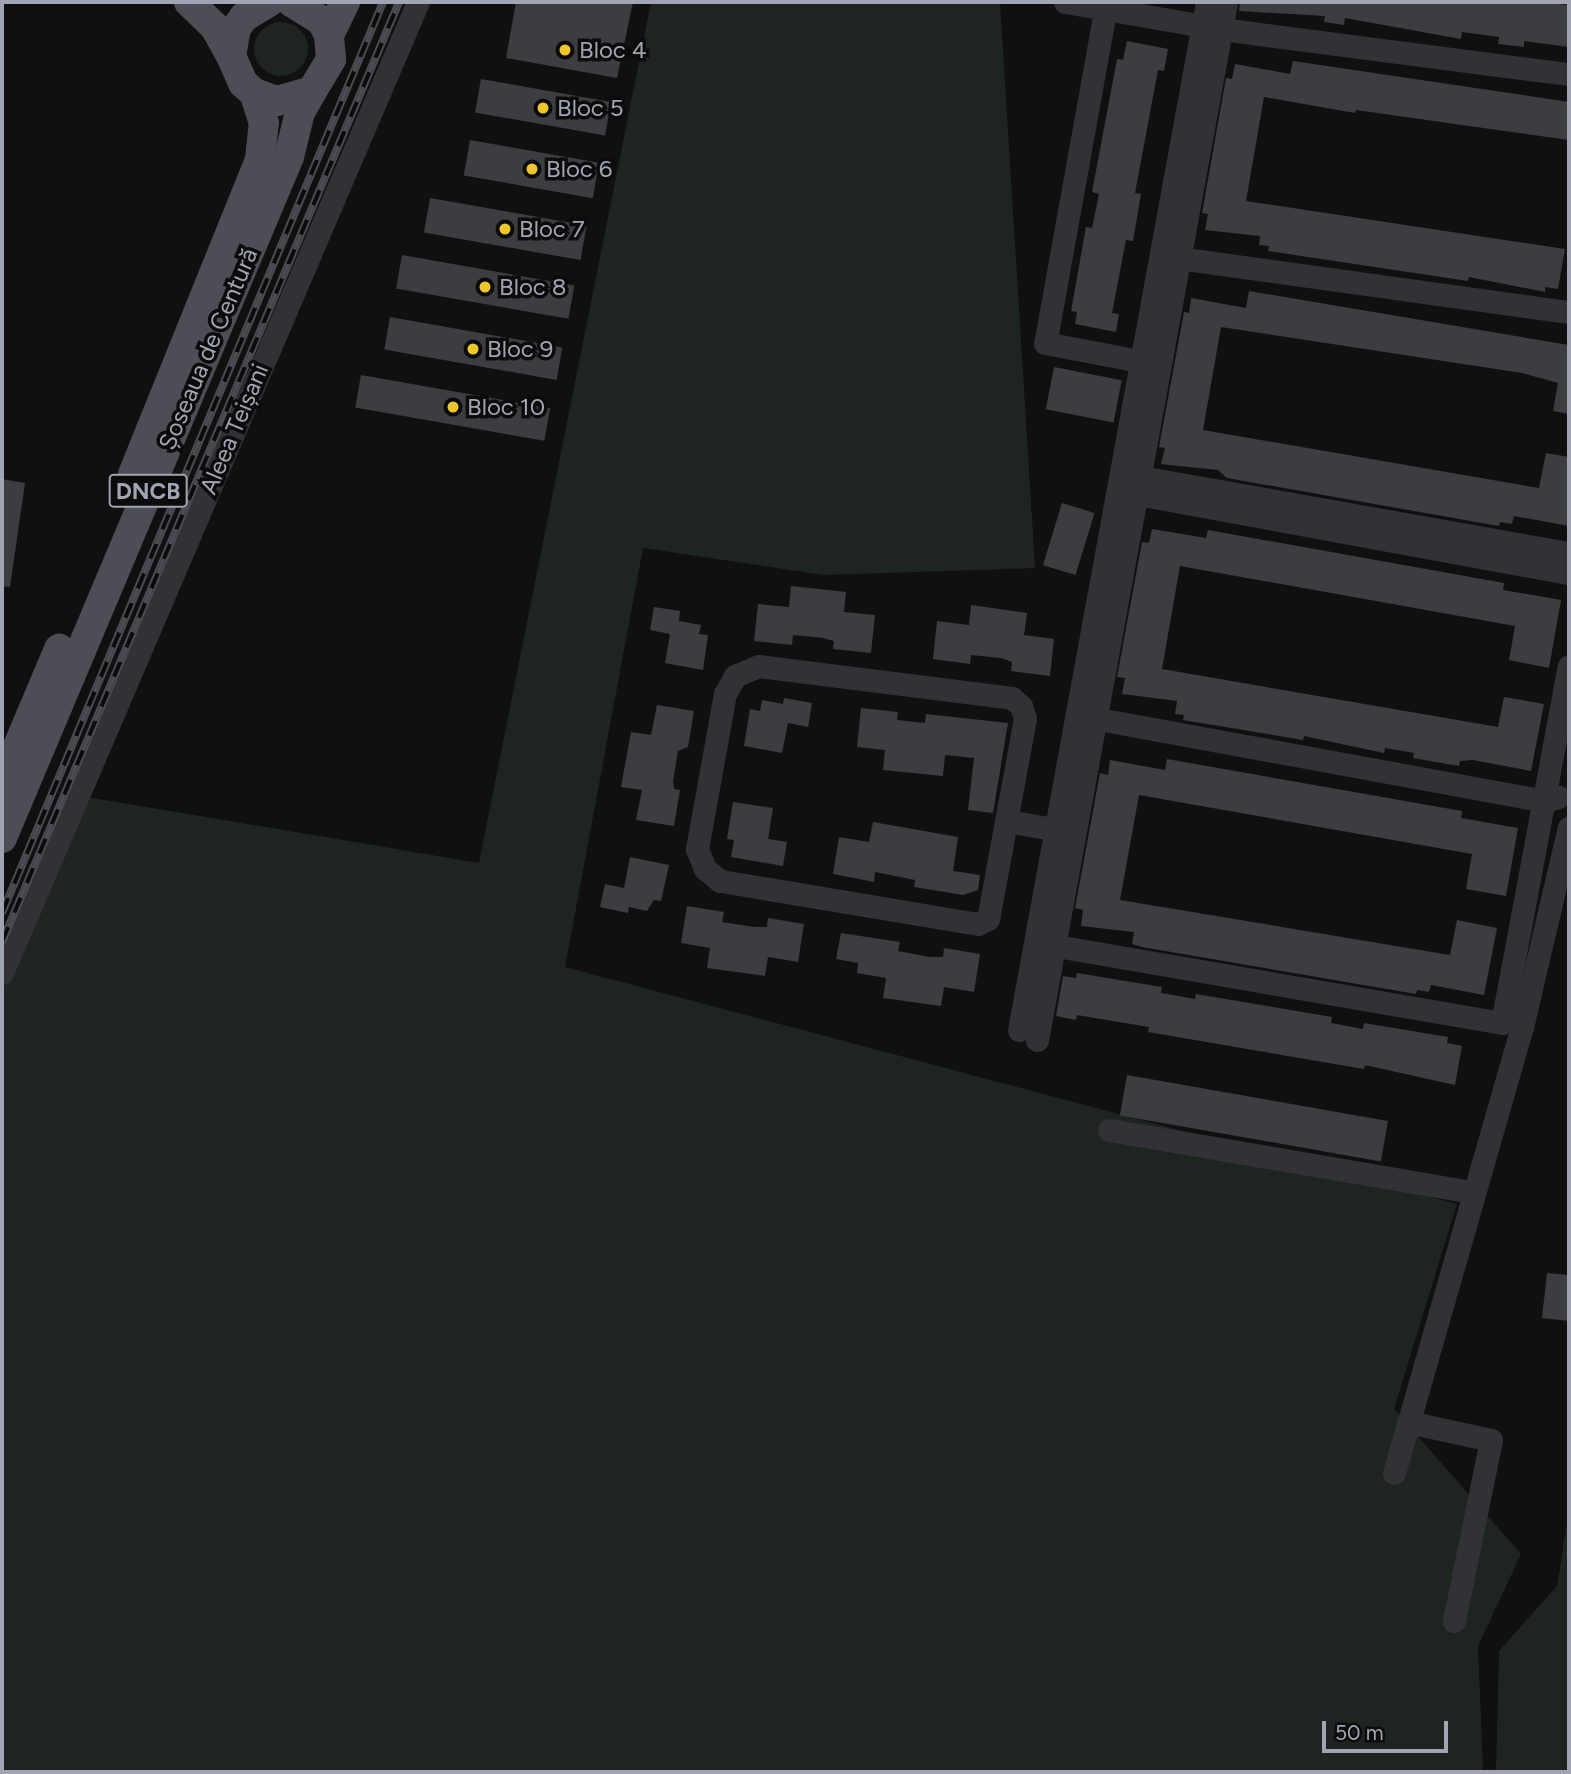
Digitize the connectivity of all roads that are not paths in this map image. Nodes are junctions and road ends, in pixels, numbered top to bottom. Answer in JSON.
{"nodes":[{"id":1,"x":189,"y":2,"type":"edge"},
{"id":2,"x":262,"y":2,"type":"edge"},
{"id":3,"x":268,"y":2,"type":"edge"},
{"id":4,"x":292,"y":2,"type":"edge"},
{"id":5,"x":345,"y":2,"type":"edge"},
{"id":6,"x":418,"y":2,"type":"edge"},
{"id":7,"x":1065,"y":2,"type":"edge"},
{"id":8,"x":1207,"y":2,"type":"edge"},
{"id":9,"x":1226,"y":2,"type":"edge"},
{"id":10,"x":1105,"y":11,"type":"junction"},
{"id":11,"x":1212,"y":28,"type":"junction"},
{"id":12,"x":329,"y":35,"type":"junction"},
{"id":13,"x":231,"y":56,"type":"junction"},
{"id":14,"x":1569,"y":74,"type":"edge"},
{"id":15,"x":312,"y":91,"type":"junction"},
{"id":16,"x":254,"y":93,"type":"junction"},
{"id":17,"x":1170,"y":257,"type":"junction"},
{"id":18,"x":1569,"y":312,"type":"edge"},
{"id":19,"x":1150,"y":363,"type":"junction"},
{"id":20,"x":1128,"y":484,"type":"junction"},
{"id":21,"x":1569,"y":554,"type":"edge"},
{"id":22,"x":1569,"y":573,"type":"edge"},
{"id":23,"x":1569,"y":666,"type":"edge"},
{"id":24,"x":1086,"y":717,"type":"junction"},
{"id":25,"x":1569,"y":751,"type":"edge"},
{"id":26,"x":2,"y":784,"type":"edge"},
{"id":27,"x":1545,"y":801,"type":"junction"},
{"id":28,"x":1007,"y":821,"type":"junction"},
{"id":29,"x":1569,"y":827,"type":"edge"},
{"id":30,"x":1065,"y":831,"type":"junction"},
{"id":31,"x":2,"y":838,"type":"edge"},
{"id":32,"x":1044,"y":944,"type":"junction"},
{"id":33,"x":2,"y":973,"type":"edge"},
{"id":34,"x":1028,"y":1035,"type":"dead end"},
{"id":35,"x":1109,"y":1130,"type":"dead end"},
{"id":36,"x":1472,"y":1192,"type":"junction"},
{"id":37,"x":1408,"y":1422,"type":"junction"},
{"id":38,"x":1394,"y":1473,"type":"dead end"},
{"id":39,"x":1454,"y":1621,"type":"dead end"}],
"edges":[{"from":1,"to":13,"type":"main road"},
{"from":2,"to":3,"type":"main road"},
{"from":3,"to":13,"type":"main road"},
{"from":4,"to":12,"type":"main road"},
{"from":5,"to":12,"type":"main road","number":"DNCB"},
{"from":6,"to":33,"type":"street","name":"Aleea Teișani"},
{"from":7,"to":10,"type":"street"},
{"from":8,"to":11,"type":"street"},
{"from":9,"to":11,"type":"street"},
{"from":10,"to":11,"type":"street"},
{"from":10,"to":19,"type":"street"},
{"from":11,"to":14,"type":"street"},
{"from":11,"to":17,"type":"street"},
{"from":12,"to":15,"type":"main road","number":"DNCB"},
{"from":13,"to":16,"type":"main road","number":"DNCB"},
{"from":15,"to":16,"type":"main road"},
{"from":15,"to":31,"type":"main road","name":"Șoseaua de Centură","number":"DNCB"},
{"from":16,"to":26,"type":"main road","name":"Șoseaua de Centură","number":"DNCB"},
{"from":17,"to":18,"type":"street"},
{"from":17,"to":19,"type":"street"},
{"from":19,"to":20,"type":"street"},
{"from":20,"to":21,"type":"street"},
{"from":20,"to":22,"type":"street"},
{"from":20,"to":24,"type":"street"},
{"from":23,"to":27,"type":"street"},
{"from":24,"to":27,"type":"street"},
{"from":24,"to":30,"type":"street"},
{"from":25,"to":27,"type":"street"},
{"from":27,"to":32,"type":"street"},
{"from":28,"to":28,"type":"street"},
{"from":28,"to":30,"type":"street"},
{"from":29,"to":36,"type":"street"},
{"from":30,"to":32,"type":"street"},
{"from":32,"to":34,"type":"street"},
{"from":35,"to":36,"type":"street"},
{"from":36,"to":37,"type":"street"},
{"from":37,"to":38,"type":"street"},
{"from":37,"to":39,"type":"street"}]}
